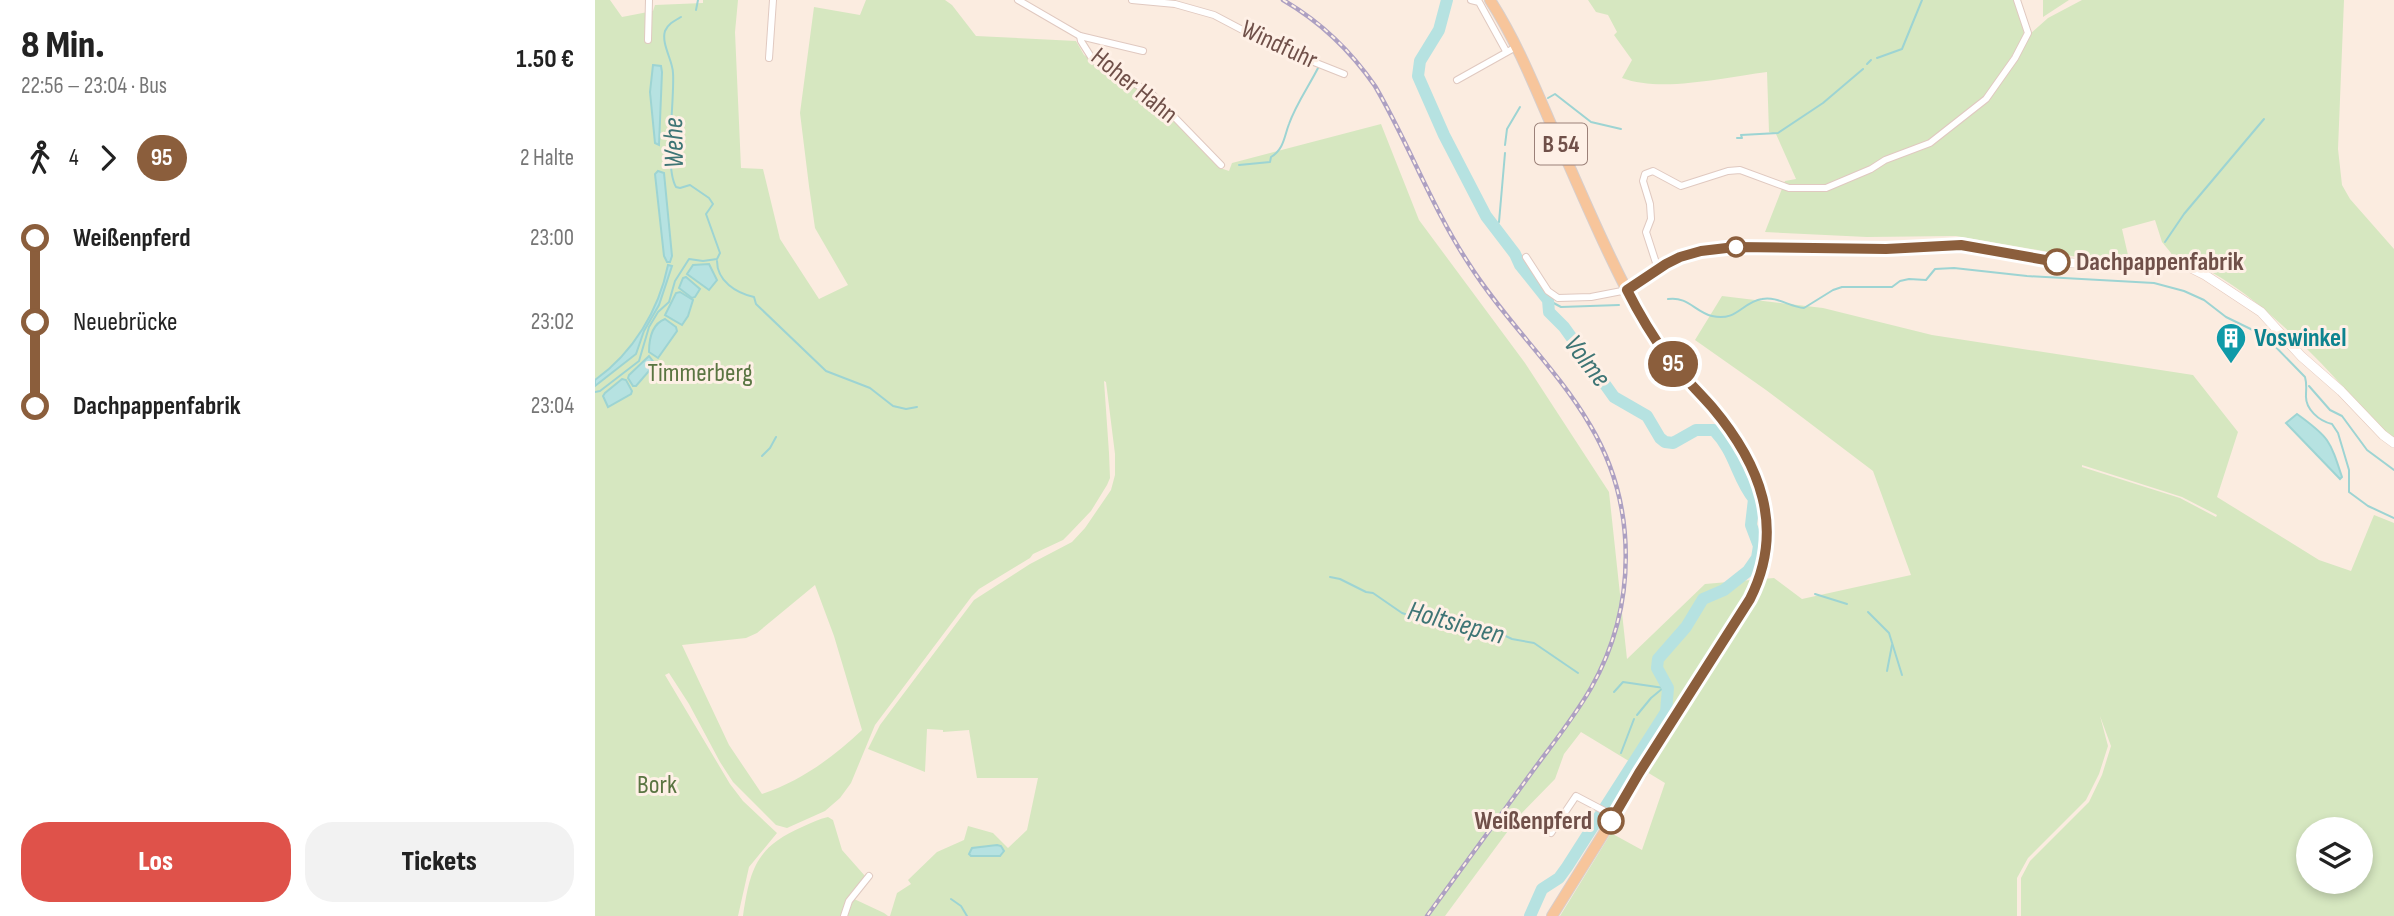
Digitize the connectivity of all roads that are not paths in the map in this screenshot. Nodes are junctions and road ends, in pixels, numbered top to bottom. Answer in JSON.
{"nodes":[{"id":1,"x":649,"y":0,"type":"edge"},
{"id":2,"x":773,"y":0,"type":"edge"},
{"id":3,"x":1018,"y":0,"type":"edge"},
{"id":4,"x":1132,"y":0,"type":"edge"},
{"id":5,"x":1471,"y":0,"type":"edge"},
{"id":6,"x":1490,"y":0,"type":"edge"},
{"id":7,"x":2017,"y":0,"type":"edge"},
{"id":8,"x":1080,"y":36,"type":"junction"},
{"id":9,"x":648,"y":40,"type":"dead end"},
{"id":10,"x":1511,"y":49,"type":"junction"},
{"id":11,"x":1143,"y":51,"type":"dead end"},
{"id":12,"x":769,"y":58,"type":"dead end"},
{"id":13,"x":1345,"y":74,"type":"dead end"},
{"id":14,"x":1457,"y":80,"type":"dead end"},
{"id":15,"x":1221,"y":165,"type":"dead end"},
{"id":16,"x":1526,"y":257,"type":"dead end"},
{"id":17,"x":1658,"y":270,"type":"junction"},
{"id":18,"x":1627,"y":290,"type":"junction"},
{"id":19,"x":2394,"y":443,"type":"edge"},
{"id":20,"x":1611,"y":814,"type":"junction"},
{"id":21,"x":1551,"y":833,"type":"dead end"},
{"id":22,"x":869,"y":876,"type":"dead end"},
{"id":23,"x":844,"y":916,"type":"edge"},
{"id":24,"x":1552,"y":916,"type":"edge"}],
"edges":[{"from":1,"to":9,"type":"street"},
{"from":2,"to":12,"type":"street"},
{"from":3,"to":8,"type":"street","name":"Hoher Hahn"},
{"from":4,"to":13,"type":"street","name":"Windfuhr"},
{"from":5,"to":10,"type":"street"},
{"from":6,"to":10,"type":"main road","number":"B 54"},
{"from":7,"to":17,"type":"street"},
{"from":8,"to":11,"type":"street","name":"Hoher Hahn"},
{"from":8,"to":15,"type":"street","name":"Hoher Hahn"},
{"from":10,"to":14,"type":"street"},
{"from":10,"to":18,"type":"main road","number":"B 54"},
{"from":16,"to":18,"type":"street"},
{"from":17,"to":18,"type":"main road"},
{"from":17,"to":19,"type":"main road"},
{"from":18,"to":20,"type":"main road","number":"B 54"},
{"from":20,"to":21,"type":"street"},
{"from":20,"to":24,"type":"main road","number":"B 54"},
{"from":22,"to":23,"type":"street"}]}
